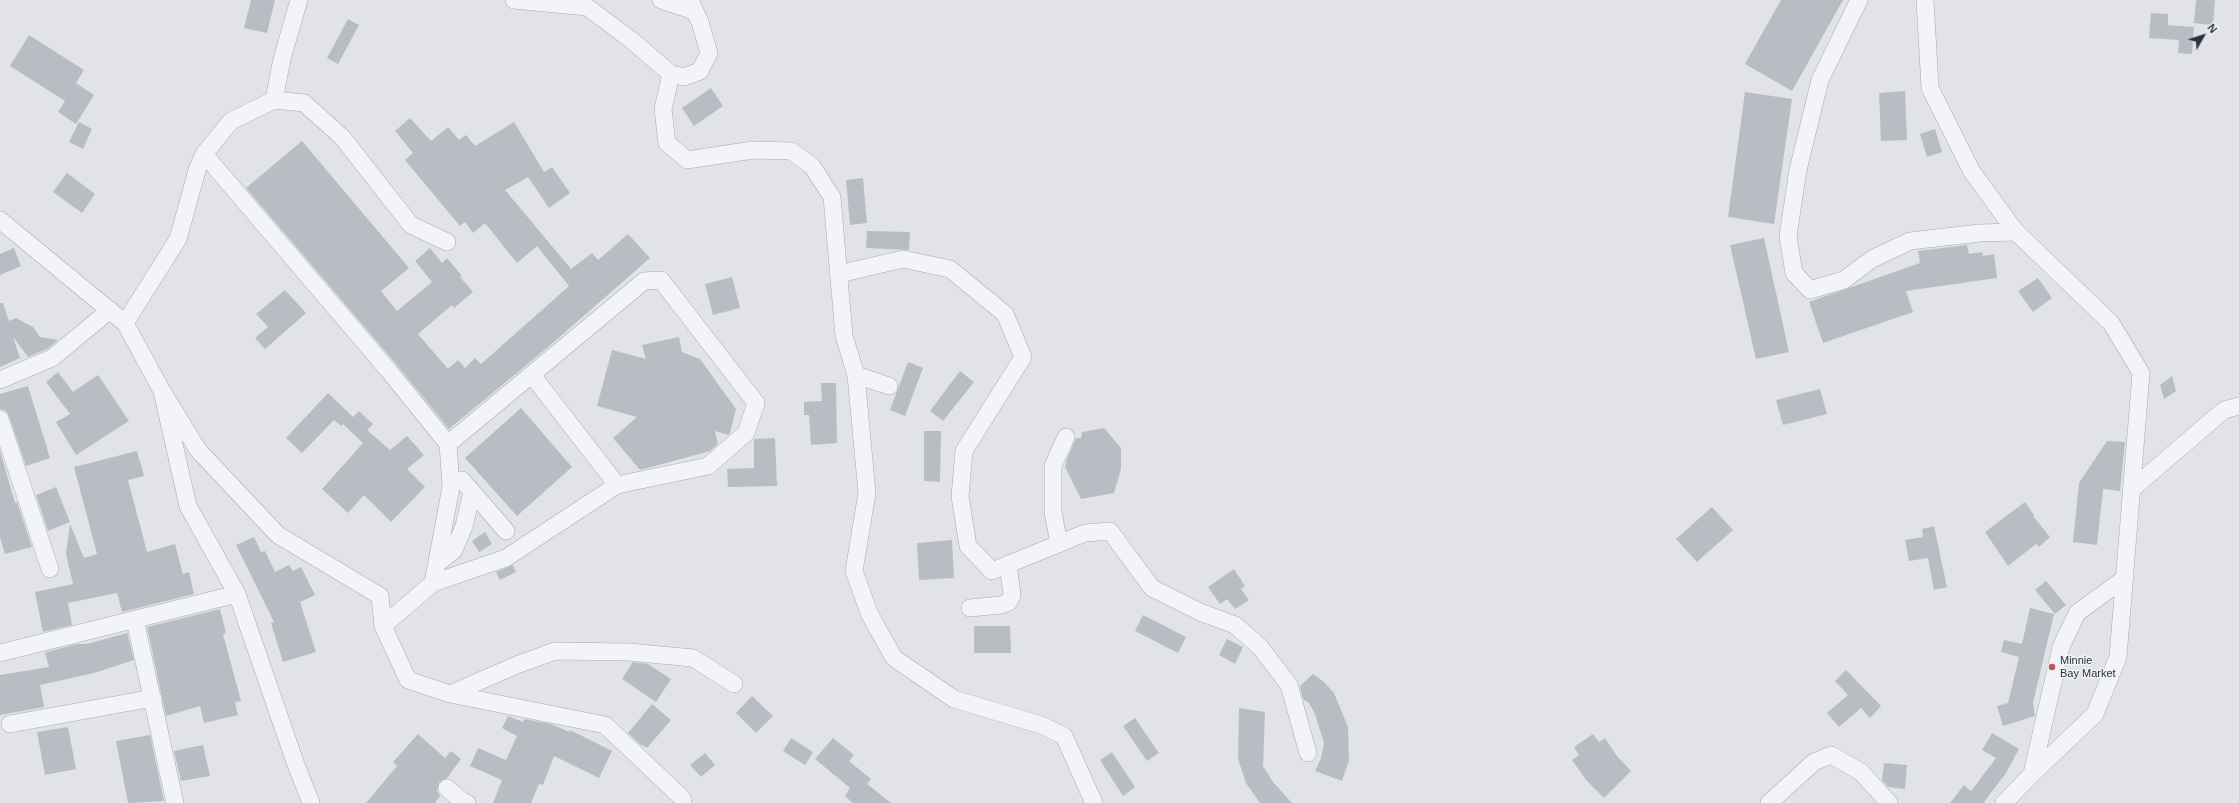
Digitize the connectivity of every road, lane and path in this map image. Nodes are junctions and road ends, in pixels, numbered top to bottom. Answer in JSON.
{"nodes":[{"id":1,"x":299,"y":0,"type":"edge"},
{"id":2,"x":514,"y":0,"type":"edge"},
{"id":3,"x":661,"y":0,"type":"edge"},
{"id":4,"x":1859,"y":0,"type":"edge"},
{"id":5,"x":1925,"y":0,"type":"edge"},
{"id":6,"x":692,"y":5,"type":"edge"},
{"id":7,"x":671,"y":74,"type":"junction"},
{"id":8,"x":274,"y":100,"type":"junction"},
{"id":9,"x":204,"y":154,"type":"junction"},
{"id":10,"x":0,"y":220,"type":"edge"},
{"id":11,"x":2016,"y":232,"type":"junction"},
{"id":12,"x":447,"y":242,"type":"dead end"},
{"id":13,"x":839,"y":274,"type":"junction"},
{"id":14,"x":110,"y":310,"type":"junction"},
{"id":15,"x":125,"y":322,"type":"junction"},
{"id":16,"x":532,"y":375,"type":"junction"},
{"id":17,"x":856,"y":375,"type":"junction"},
{"id":18,"x":0,"y":380,"type":"edge"},
{"id":19,"x":889,"y":386,"type":"dead end"},
{"id":20,"x":162,"y":391,"type":"junction"},
{"id":21,"x":2239,"y":406,"type":"edge"},
{"id":22,"x":0,"y":419,"type":"edge"},
{"id":23,"x":1066,"y":437,"type":"dead end"},
{"id":24,"x":448,"y":444,"type":"junction"},
{"id":25,"x":617,"y":485,"type":"junction"},
{"id":26,"x":2132,"y":489,"type":"junction"},
{"id":27,"x":506,"y":531,"type":"dead end"},
{"id":28,"x":1059,"y":544,"type":"junction"},
{"id":29,"x":436,"y":564,"type":"junction"},
{"id":30,"x":1008,"y":564,"type":"junction"},
{"id":31,"x":50,"y":569,"type":"dead end"},
{"id":32,"x":2125,"y":578,"type":"junction"},
{"id":33,"x":433,"y":583,"type":"junction"},
{"id":34,"x":237,"y":594,"type":"junction"},
{"id":35,"x":970,"y":608,"type":"dead end"},
{"id":36,"x":135,"y":620,"type":"junction"},
{"id":37,"x":383,"y":626,"type":"junction"},
{"id":38,"x":0,"y":653,"type":"edge"},
{"id":39,"x":734,"y":684,"type":"dead end"},
{"id":40,"x":450,"y":694,"type":"junction"},
{"id":41,"x":153,"y":698,"type":"junction"},
{"id":42,"x":10,"y":724,"type":"dead end"},
{"id":43,"x":1308,"y":753,"type":"dead end"},
{"id":44,"x":2032,"y":774,"type":"junction"},
{"id":45,"x":447,"y":788,"type":"dead end"},
{"id":46,"x":1773,"y":802,"type":"edge"},
{"id":47,"x":174,"y":803,"type":"edge"},
{"id":48,"x":312,"y":803,"type":"edge"},
{"id":49,"x":467,"y":803,"type":"edge"},
{"id":50,"x":683,"y":803,"type":"edge"},
{"id":51,"x":1094,"y":803,"type":"edge"},
{"id":52,"x":1889,"y":803,"type":"edge"},
{"id":53,"x":2004,"y":803,"type":"edge"}],
"edges":[{"from":1,"to":8,"type":"street"},
{"from":2,"to":7,"type":"street"},
{"from":3,"to":6,"type":"street"},
{"from":4,"to":11,"type":"street"},
{"from":5,"to":11,"type":"street"},
{"from":6,"to":7,"type":"street"},
{"from":7,"to":13,"type":"street"},
{"from":8,"to":9,"type":"street"},
{"from":8,"to":12,"type":"street"},
{"from":9,"to":15,"type":"street"},
{"from":9,"to":24,"type":"street"},
{"from":10,"to":14,"type":"street"},
{"from":11,"to":26,"type":"street"},
{"from":13,"to":17,"type":"street"},
{"from":13,"to":30,"type":"street"},
{"from":14,"to":15,"type":"street"},
{"from":14,"to":18,"type":"street"},
{"from":15,"to":20,"type":"street"},
{"from":16,"to":24,"type":"street"},
{"from":16,"to":25,"type":"street"},
{"from":16,"to":25,"type":"street"},
{"from":17,"to":19,"type":"street"},
{"from":17,"to":51,"type":"street"},
{"from":20,"to":34,"type":"street"},
{"from":20,"to":37,"type":"street"},
{"from":21,"to":26,"type":"street"},
{"from":22,"to":31,"type":"street"},
{"from":23,"to":28,"type":"street"},
{"from":24,"to":29,"type":"street"},
{"from":25,"to":33,"type":"street"},
{"from":26,"to":32,"type":"street"},
{"from":27,"to":29,"type":"street"},
{"from":28,"to":30,"type":"street"},
{"from":28,"to":43,"type":"street"},
{"from":29,"to":33,"type":"street"},
{"from":30,"to":35,"type":"street"},
{"from":32,"to":44,"type":"street"},
{"from":32,"to":44,"type":"street"},
{"from":33,"to":37,"type":"street"},
{"from":34,"to":36,"type":"street"},
{"from":34,"to":48,"type":"street"},
{"from":36,"to":38,"type":"street"},
{"from":36,"to":41,"type":"street"},
{"from":37,"to":40,"type":"street"},
{"from":39,"to":40,"type":"street"},
{"from":40,"to":50,"type":"street"},
{"from":41,"to":42,"type":"street"},
{"from":41,"to":47,"type":"street"},
{"from":44,"to":53,"type":"street"},
{"from":45,"to":49,"type":"street"},
{"from":46,"to":52,"type":"street"}]}
